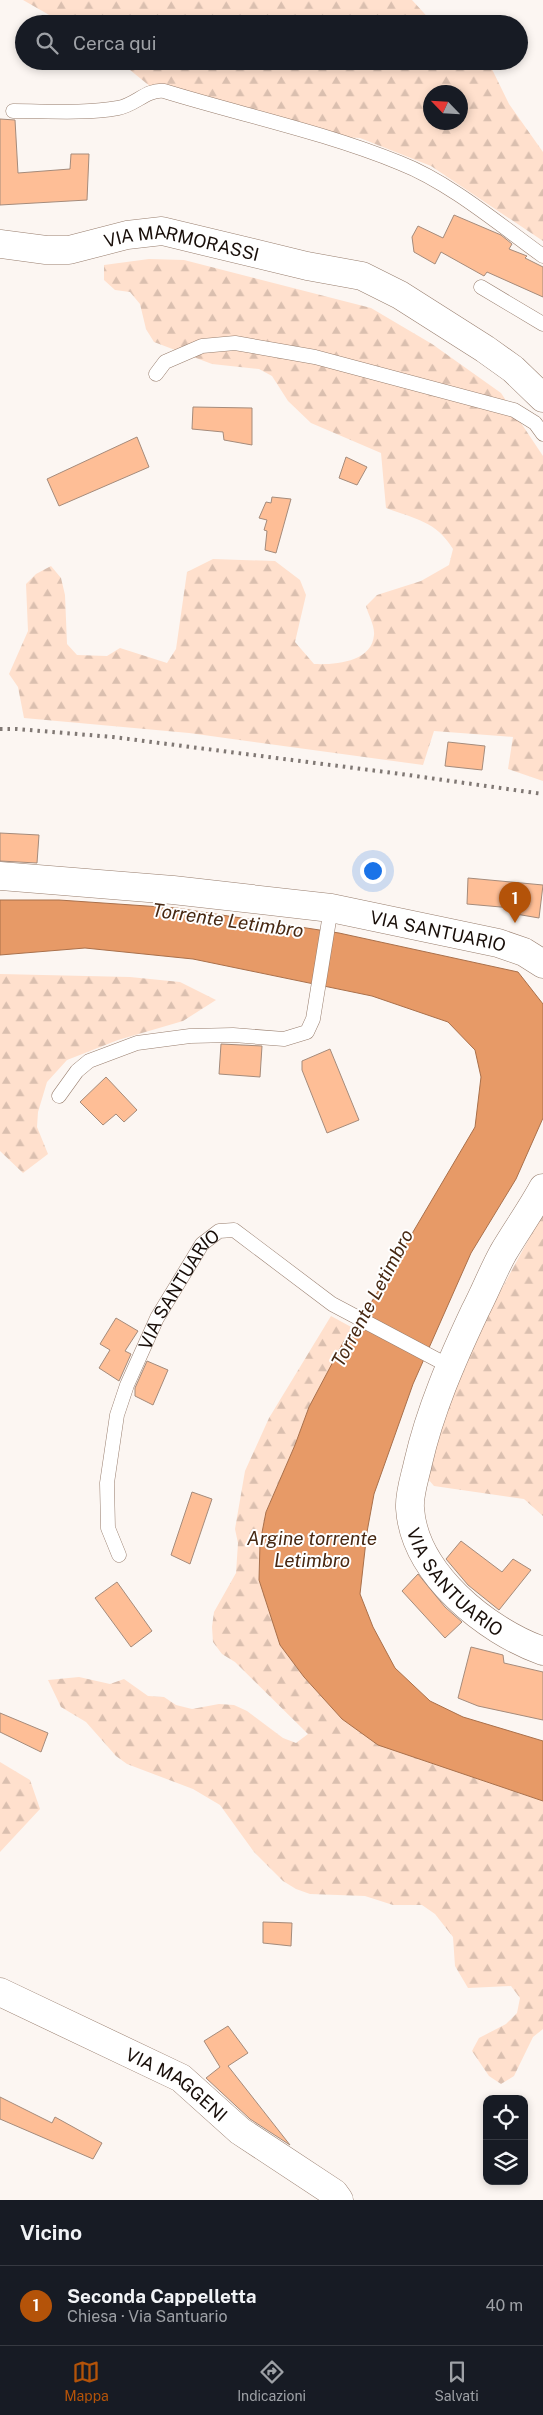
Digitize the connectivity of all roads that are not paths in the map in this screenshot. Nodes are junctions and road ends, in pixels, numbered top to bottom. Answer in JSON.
{"nodes":[{"id":1,"x":13,"y":111,"type":"dead end"},
{"id":2,"x":0,"y":244,"type":"edge"},
{"id":3,"x":543,"y":256,"type":"edge"},
{"id":4,"x":482,"y":287,"type":"dead end"},
{"id":5,"x":543,"y":324,"type":"edge"},
{"id":6,"x":156,"y":374,"type":"dead end"},
{"id":7,"x":543,"y":398,"type":"edge"},
{"id":8,"x":543,"y":434,"type":"edge"},
{"id":9,"x":0,"y":876,"type":"edge"},
{"id":10,"x":329,"y":914,"type":"junction"},
{"id":11,"x":543,"y":964,"type":"edge"},
{"id":12,"x":59,"y":1096,"type":"dead end"},
{"id":13,"x":543,"y":1188,"type":"edge"},
{"id":14,"x":441,"y":1362,"type":"junction"},
{"id":15,"x":119,"y":1555,"type":"dead end"},
{"id":16,"x":543,"y":1651,"type":"edge"},
{"id":17,"x":0,"y":1992,"type":"edge"},
{"id":18,"x":339,"y":2200,"type":"edge"}],
"edges":[{"from":1,"to":3,"type":"lane"},
{"from":2,"to":7,"type":"main road","name":"VIA MARMORASSI"},
{"from":4,"to":5,"type":"lane"},
{"from":6,"to":8,"type":"lane"},
{"from":9,"to":10,"type":"main road","name":"VIA SANTUARIO"},
{"from":10,"to":11,"type":"main road","name":"VIA SANTUARIO"},
{"from":10,"to":12,"type":"lane"},
{"from":13,"to":14,"type":"main road","name":"VIA SANTUARIO"},
{"from":14,"to":15,"type":"lane","name":"VIA SANTUARIO"},
{"from":14,"to":16,"type":"main road","name":"VIA SANTUARIO"},
{"from":17,"to":18,"type":"main road","name":"VIA MAGGENI"}]}
